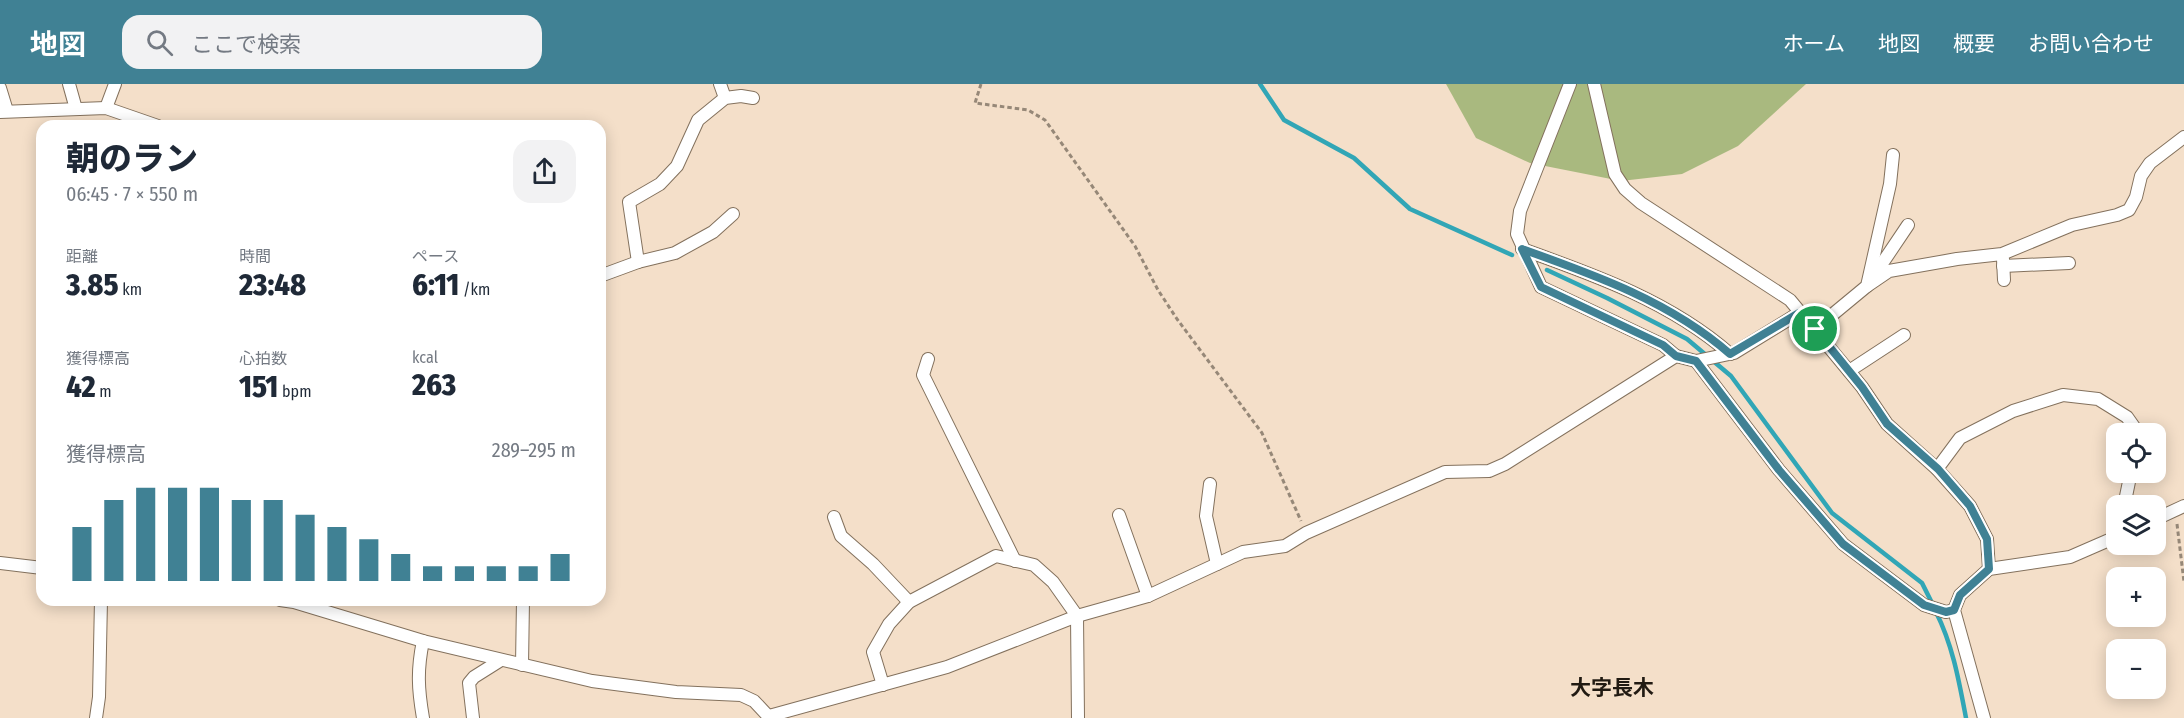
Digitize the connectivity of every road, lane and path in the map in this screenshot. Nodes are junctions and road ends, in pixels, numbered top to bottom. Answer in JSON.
{"nodes":[{"id":1,"x":69,"y":84,"type":"edge"},
{"id":2,"x":115,"y":84,"type":"edge"},
{"id":3,"x":720,"y":84,"type":"edge"},
{"id":4,"x":981,"y":84,"type":"edge"},
{"id":5,"x":1570,"y":84,"type":"edge"},
{"id":6,"x":1594,"y":84,"type":"edge"},
{"id":7,"x":0,"y":88,"type":"edge"},
{"id":8,"x":724,"y":98,"type":"junction"},
{"id":9,"x":753,"y":98,"type":"dead end"},
{"id":10,"x":106,"y":108,"type":"junction"},
{"id":11,"x":76,"y":109,"type":"junction"},
{"id":12,"x":3,"y":112,"type":"edge"},
{"id":13,"x":141,"y":120,"type":"edge"},
{"id":14,"x":2184,"y":137,"type":"edge"},
{"id":15,"x":1893,"y":155,"type":"dead end"},
{"id":16,"x":733,"y":214,"type":"dead end"},
{"id":17,"x":1908,"y":225,"type":"dead end"},
{"id":18,"x":1522,"y":249,"type":"junction"},
{"id":19,"x":2003,"y":260,"type":"junction"},
{"id":20,"x":638,"y":262,"type":"junction"},
{"id":21,"x":2069,"y":263,"type":"dead end"},
{"id":22,"x":606,"y":274,"type":"edge"},
{"id":23,"x":2004,"y":280,"type":"dead end"},
{"id":24,"x":1867,"y":286,"type":"junction"},
{"id":25,"x":1799,"y":313,"type":"junction"},
{"id":26,"x":1815,"y":329,"type":"junction"},
{"id":27,"x":1904,"y":335,"type":"dead end"},
{"id":28,"x":1726,"y":355,"type":"junction"},
{"id":29,"x":1676,"y":356,"type":"junction"},
{"id":30,"x":928,"y":359,"type":"dead end"},
{"id":31,"x":1697,"y":360,"type":"junction"},
{"id":32,"x":1850,"y":371,"type":"junction"},
{"id":33,"x":2131,"y":423,"type":"edge"},
{"id":34,"x":1938,"y":469,"type":"junction"},
{"id":35,"x":1210,"y":483,"type":"dead end"},
{"id":36,"x":2180,"y":508,"type":"edge"},
{"id":37,"x":2166,"y":514,"type":"edge"},
{"id":38,"x":1119,"y":515,"type":"dead end"},
{"id":39,"x":834,"y":516,"type":"dead end"},
{"id":40,"x":1306,"y":533,"type":"junction"},
{"id":41,"x":2106,"y":541,"type":"edge"},
{"id":42,"x":1015,"y":561,"type":"junction"},
{"id":43,"x":0,"y":563,"type":"edge"},
{"id":44,"x":1217,"y":564,"type":"junction"},
{"id":45,"x":36,"y":567,"type":"edge"},
{"id":46,"x":1989,"y":569,"type":"junction"},
{"id":47,"x":2184,"y":582,"type":"edge"},
{"id":48,"x":1148,"y":596,"type":"junction"},
{"id":49,"x":909,"y":602,"type":"junction"},
{"id":50,"x":101,"y":606,"type":"edge"},
{"id":51,"x":307,"y":606,"type":"edge"},
{"id":52,"x":523,"y":606,"type":"edge"},
{"id":53,"x":1950,"y":611,"type":"junction"},
{"id":54,"x":1077,"y":616,"type":"junction"},
{"id":55,"x":423,"y":641,"type":"junction"},
{"id":56,"x":501,"y":660,"type":"junction"},
{"id":57,"x":522,"y":665,"type":"junction"},
{"id":58,"x":883,"y":685,"type":"junction"},
{"id":59,"x":770,"y":717,"type":"edge"},
{"id":60,"x":96,"y":718,"type":"edge"},
{"id":61,"x":423,"y":718,"type":"edge"},
{"id":62,"x":473,"y":718,"type":"edge"},
{"id":63,"x":1078,"y":718,"type":"edge"},
{"id":64,"x":1984,"y":718,"type":"edge"}],
"edges":[{"from":1,"to":11,"type":"street"},
{"from":2,"to":10,"type":"street"},
{"from":3,"to":8,"type":"street"},
{"from":4,"to":40,"type":"path"},
{"from":5,"to":18,"type":"street"},
{"from":6,"to":25,"type":"street"},
{"from":7,"to":12,"type":"street"},
{"from":8,"to":9,"type":"street"},
{"from":8,"to":20,"type":"street"},
{"from":10,"to":11,"type":"street"},
{"from":10,"to":13,"type":"street"},
{"from":11,"to":12,"type":"street"},
{"from":14,"to":19,"type":"street"},
{"from":15,"to":24,"type":"street"},
{"from":16,"to":20,"type":"street"},
{"from":17,"to":24,"type":"street"},
{"from":18,"to":28,"type":"street"},
{"from":18,"to":29,"type":"street"},
{"from":19,"to":21,"type":"street"},
{"from":19,"to":23,"type":"street"},
{"from":19,"to":24,"type":"street"},
{"from":20,"to":22,"type":"street"},
{"from":24,"to":26,"type":"street"},
{"from":25,"to":26,"type":"street"},
{"from":25,"to":28,"type":"street"},
{"from":26,"to":32,"type":"street"},
{"from":27,"to":32,"type":"street"},
{"from":28,"to":31,"type":"street"},
{"from":29,"to":31,"type":"street"},
{"from":29,"to":40,"type":"street"},
{"from":30,"to":42,"type":"street"},
{"from":31,"to":53,"type":"street"},
{"from":32,"to":34,"type":"street"},
{"from":33,"to":34,"type":"street"},
{"from":34,"to":46,"type":"street"},
{"from":35,"to":44,"type":"street"},
{"from":36,"to":37,"type":"street"},
{"from":36,"to":47,"type":"path"},
{"from":38,"to":48,"type":"street"},
{"from":39,"to":49,"type":"street"},
{"from":40,"to":44,"type":"street"},
{"from":41,"to":46,"type":"street"},
{"from":42,"to":49,"type":"street"},
{"from":42,"to":54,"type":"street"},
{"from":43,"to":45,"type":"street"},
{"from":44,"to":48,"type":"street"},
{"from":46,"to":53,"type":"street"},
{"from":48,"to":54,"type":"street"},
{"from":49,"to":58,"type":"street"},
{"from":50,"to":60,"type":"street"},
{"from":51,"to":55,"type":"street"},
{"from":52,"to":57,"type":"street"},
{"from":53,"to":64,"type":"street"},
{"from":54,"to":58,"type":"street"},
{"from":54,"to":63,"type":"street"},
{"from":55,"to":56,"type":"street"},
{"from":55,"to":61,"type":"street"},
{"from":56,"to":57,"type":"street"},
{"from":56,"to":62,"type":"street"},
{"from":57,"to":59,"type":"street"},
{"from":58,"to":59,"type":"street"}]}
